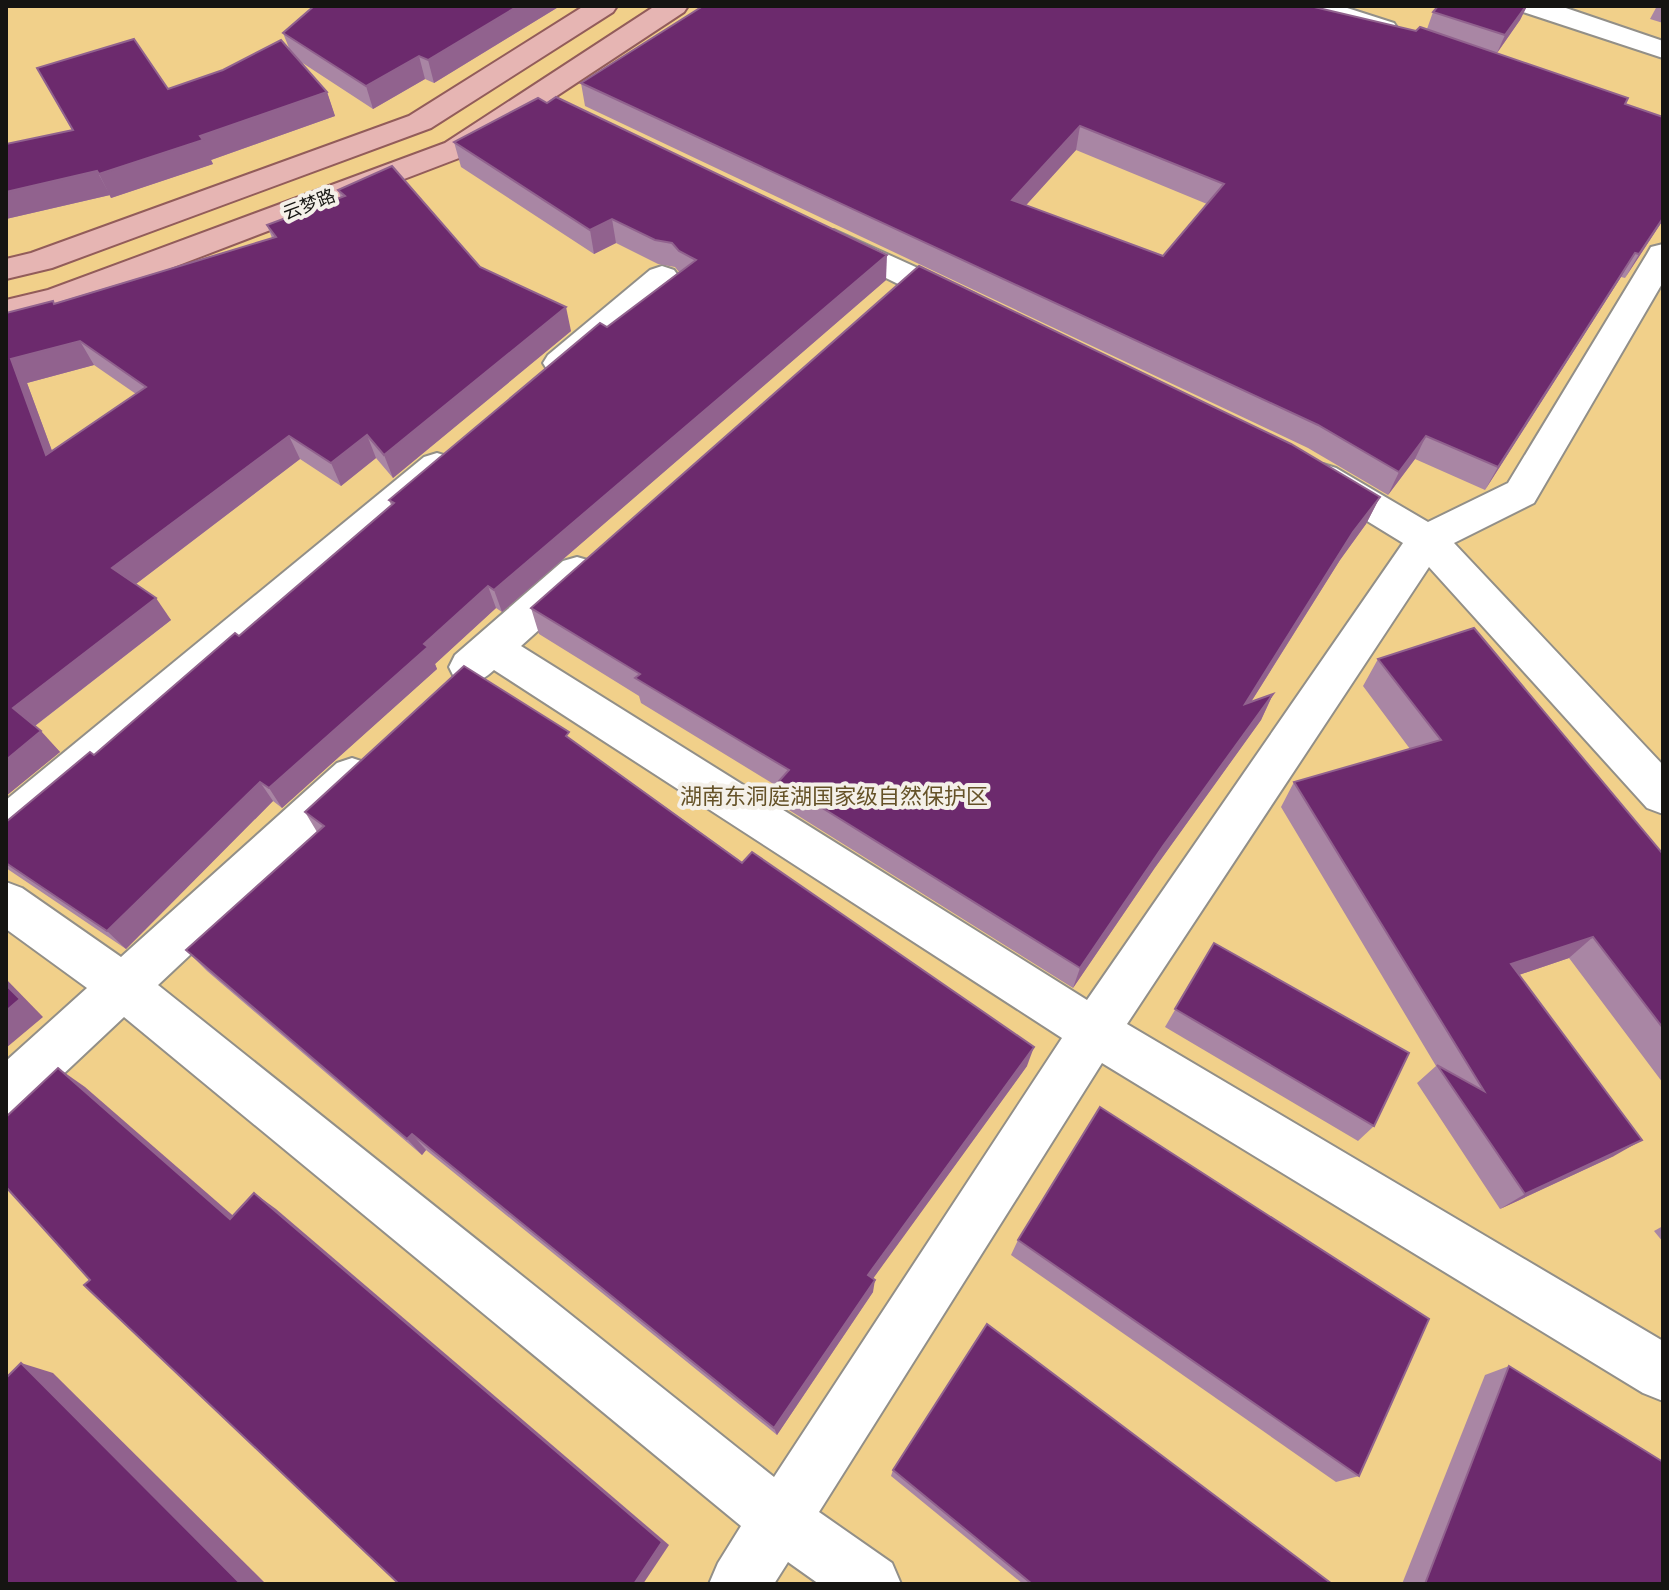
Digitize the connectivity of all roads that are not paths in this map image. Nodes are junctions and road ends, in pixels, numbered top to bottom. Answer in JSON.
{"nodes":[{"id":1,"x":603,"y":6,"type":"edge"},
{"id":2,"x":674,"y":6,"type":"edge"},
{"id":3,"x":1314,"y":6,"type":"edge"},
{"id":4,"x":1533,"y":6,"type":"edge"},
{"id":5,"x":1405,"y":36,"type":"edge"},
{"id":6,"x":1663,"y":50,"type":"edge"},
{"id":7,"x":802,"y":224,"type":"edge"},
{"id":8,"x":1663,"y":254,"type":"edge"},
{"id":9,"x":6,"y":269,"type":"edge"},
{"id":10,"x":662,"y":277,"type":"edge"},
{"id":11,"x":913,"y":278,"type":"junction"},
{"id":12,"x":878,"y":309,"type":"edge"},
{"id":13,"x":6,"y":311,"type":"edge"},
{"id":14,"x":998,"y":319,"type":"edge"},
{"id":15,"x":528,"y":389,"type":"edge"},
{"id":16,"x":468,"y":440,"type":"edge"},
{"id":17,"x":1294,"y":460,"type":"edge"},
{"id":18,"x":1427,"y":539,"type":"junction"},
{"id":19,"x":608,"y":545,"type":"edge"},
{"id":20,"x":491,"y":648,"type":"junction"},
{"id":21,"x":445,"y":690,"type":"edge"},
{"id":22,"x":376,"y":754,"type":"edge"},
{"id":23,"x":1663,"y":795,"type":"edge"},
{"id":24,"x":6,"y":827,"type":"edge"},
{"id":25,"x":6,"y":903,"type":"edge"},
{"id":26,"x":123,"y":986,"type":"junction"},
{"id":27,"x":1094,"y":1031,"type":"junction"},
{"id":28,"x":6,"y":1094,"type":"edge"},
{"id":29,"x":1663,"y":1373,"type":"edge"},
{"id":30,"x":780,"y":1520,"type":"junction"},
{"id":31,"x":739,"y":1584,"type":"edge"},
{"id":32,"x":871,"y":1584,"type":"edge"}],
"edges":[{"from":1,"to":9,"type":"main road"},
{"from":2,"to":13,"type":"main road","name":"云梦路"},
{"from":3,"to":5,"type":"street"},
{"from":4,"to":6,"type":"street"},
{"from":7,"to":11,"type":"street"},
{"from":8,"to":18,"type":"street"},
{"from":10,"to":15,"type":"street"},
{"from":11,"to":12,"type":"street"},
{"from":11,"to":14,"type":"street"},
{"from":16,"to":24,"type":"street"},
{"from":17,"to":18,"type":"street"},
{"from":18,"to":23,"type":"street"},
{"from":18,"to":27,"type":"street"},
{"from":19,"to":20,"type":"street"},
{"from":20,"to":21,"type":"street"},
{"from":20,"to":27,"type":"street"},
{"from":22,"to":26,"type":"street"},
{"from":25,"to":26,"type":"street"},
{"from":26,"to":28,"type":"street"},
{"from":26,"to":30,"type":"street"},
{"from":27,"to":29,"type":"street"},
{"from":27,"to":30,"type":"street"},
{"from":30,"to":31,"type":"street"},
{"from":30,"to":32,"type":"street"}]}
